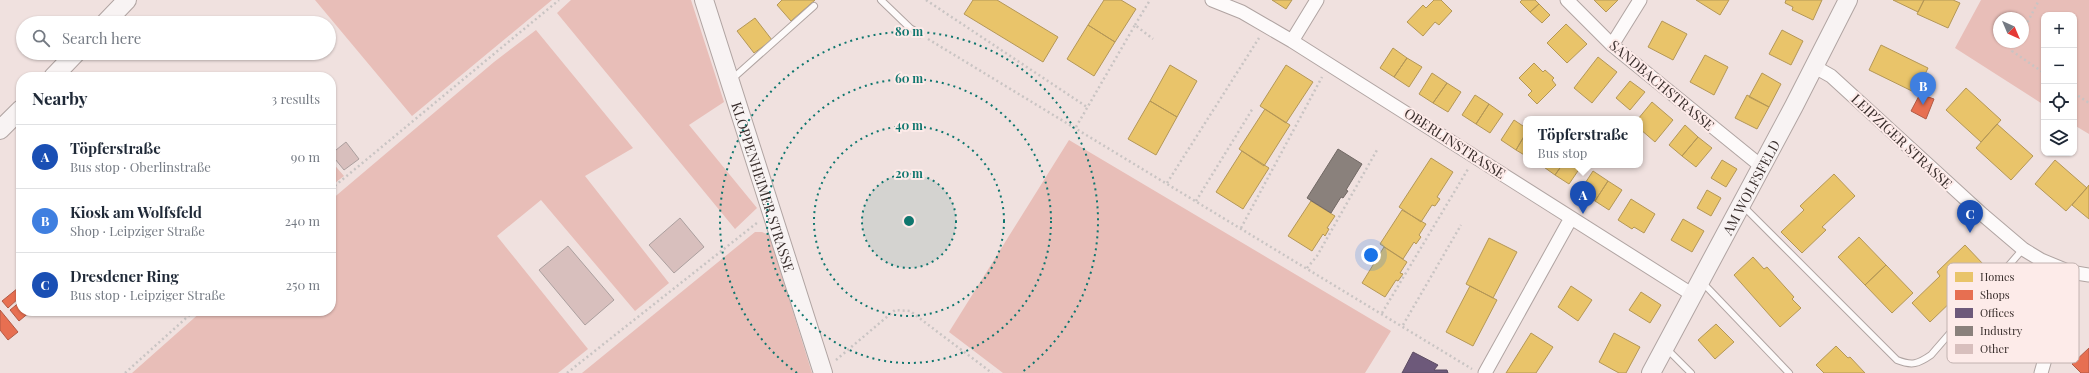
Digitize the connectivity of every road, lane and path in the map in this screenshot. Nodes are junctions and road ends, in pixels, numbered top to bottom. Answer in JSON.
{"nodes":[{"id":1,"x":127,"y":0,"type":"edge"},
{"id":2,"x":559,"y":0,"type":"edge"},
{"id":3,"x":704,"y":0,"type":"edge"},
{"id":4,"x":881,"y":0,"type":"edge"},
{"id":5,"x":926,"y":0,"type":"edge"},
{"id":6,"x":1150,"y":0,"type":"edge"},
{"id":7,"x":1212,"y":0,"type":"edge"},
{"id":8,"x":1317,"y":0,"type":"edge"},
{"id":9,"x":1566,"y":0,"type":"edge"},
{"id":10,"x":1640,"y":0,"type":"edge"},
{"id":11,"x":1848,"y":0,"type":"edge"},
{"id":12,"x":2039,"y":0,"type":"edge"},
{"id":13,"x":814,"y":6,"type":"dead end"},
{"id":14,"x":112,"y":16,"type":"edge"},
{"id":15,"x":2029,"y":19,"type":"edge"},
{"id":16,"x":1135,"y":25,"type":"junction"},
{"id":17,"x":1266,"y":26,"type":"junction"},
{"id":18,"x":920,"y":34,"type":"joint"},
{"id":19,"x":1153,"y":39,"type":"dead end"},
{"id":20,"x":1292,"y":41,"type":"junction"},
{"id":21,"x":1612,"y":45,"type":"junction"},
{"id":22,"x":2014,"y":48,"type":"edge"},
{"id":23,"x":69,"y":60,"type":"edge"},
{"id":24,"x":1329,"y":64,"type":"junction"},
{"id":25,"x":1815,"y":67,"type":"junction"},
{"id":26,"x":2041,"y":71,"type":"edge"},
{"id":27,"x":58,"y":72,"type":"edge"},
{"id":28,"x":730,"y":81,"type":"junction"},
{"id":29,"x":2077,"y":95,"type":"edge"},
{"id":30,"x":2089,"y":103,"type":"edge"},
{"id":31,"x":1087,"y":107,"type":"junction"},
{"id":32,"x":1253,"y":108,"type":"dead end"},
{"id":33,"x":16,"y":114,"type":"edge"},
{"id":34,"x":1076,"y":127,"type":"junction"},
{"id":35,"x":0,"y":130,"type":"edge"},
{"id":36,"x":1377,"y":150,"type":"dead end"},
{"id":37,"x":1476,"y":157,"type":"junction"},
{"id":38,"x":1761,"y":166,"type":"junction"},
{"id":39,"x":1167,"y":183,"type":"junction"},
{"id":40,"x":336,"y":185,"type":"edge"},
{"id":41,"x":1196,"y":201,"type":"junction"},
{"id":42,"x":1740,"y":204,"type":"junction"},
{"id":43,"x":771,"y":212,"type":"junction"},
{"id":44,"x":1571,"y":218,"type":"junction"},
{"id":45,"x":1461,"y":225,"type":"dead end"},
{"id":46,"x":1241,"y":228,"type":"junction"},
{"id":47,"x":2023,"y":249,"type":"junction"},
{"id":48,"x":2011,"y":263,"type":"edge"},
{"id":49,"x":2048,"y":263,"type":"edge"},
{"id":50,"x":1307,"y":268,"type":"junction"},
{"id":51,"x":2079,"y":273,"type":"edge"},
{"id":52,"x":2089,"y":275,"type":"edge"},
{"id":53,"x":1696,"y":287,"type":"junction"},
{"id":54,"x":1382,"y":313,"type":"junction"},
{"id":55,"x":188,"y":316,"type":"edge"},
{"id":56,"x":1403,"y":325,"type":"junction"},
{"id":57,"x":1947,"y":337,"type":"edge"},
{"id":58,"x":1665,"y":347,"type":"junction"},
{"id":59,"x":2044,"y":363,"type":"edge"},
{"id":60,"x":822,"y":372,"type":"edge"},
{"id":61,"x":1480,"y":372,"type":"edge"},
{"id":62,"x":124,"y":373,"type":"edge"},
{"id":63,"x":567,"y":373,"type":"edge"},
{"id":64,"x":992,"y":373,"type":"edge"},
{"id":65,"x":1651,"y":373,"type":"edge"},
{"id":66,"x":1691,"y":373,"type":"edge"},
{"id":67,"x":1789,"y":373,"type":"edge"},
{"id":68,"x":2041,"y":373,"type":"edge"}],
"edges":[{"from":1,"to":14,"type":"street"},
{"from":2,"to":40,"type":"path"},
{"from":3,"to":28,"type":"street","name":"KLOPPENHEIMER STRASSE"},
{"from":4,"to":18,"type":"lane"},
{"from":5,"to":31,"type":"path"},
{"from":6,"to":16,"type":"path"},
{"from":7,"to":17,"type":"street","name":"OBERLINSTRASSE"},
{"from":8,"to":20,"type":"street"},
{"from":9,"to":21,"type":"street","name":"SANDBACHSTRASSE"},
{"from":10,"to":21,"type":"street"},
{"from":11,"to":25,"type":"street","name":"AM WOLFSFELD"},
{"from":12,"to":15,"type":"path"},
{"from":13,"to":28,"type":"lane"},
{"from":16,"to":19,"type":"path"},
{"from":16,"to":31,"type":"path"},
{"from":17,"to":20,"type":"street","name":"OBERLINSTRASSE"},
{"from":17,"to":39,"type":"path"},
{"from":18,"to":34,"type":"path"},
{"from":20,"to":24,"type":"street","name":"OBERLINSTRASSE"},
{"from":21,"to":38,"type":"street","name":"SANDBACHSTRASSE"},
{"from":22,"to":26,"type":"path"},
{"from":23,"to":27,"type":"street"},
{"from":24,"to":37,"type":"street","name":"OBERLINSTRASSE"},
{"from":24,"to":46,"type":"path"},
{"from":25,"to":38,"type":"street","name":"AM WOLFSFELD"},
{"from":25,"to":47,"type":"street","name":"LEIPZIGER STRASSE"},
{"from":28,"to":43,"type":"street","name":"KLOPPENHEIMER STRASSE"},
{"from":29,"to":30,"type":"path"},
{"from":31,"to":34,"type":"path"},
{"from":32,"to":41,"type":"path"},
{"from":33,"to":35,"type":"street"},
{"from":34,"to":39,"type":"path"},
{"from":36,"to":50,"type":"path"},
{"from":37,"to":44,"type":"street","name":"OBERLINSTRASSE"},
{"from":37,"to":54,"type":"path"},
{"from":38,"to":42,"type":"street","name":"AM WOLFSFELD"},
{"from":39,"to":41,"type":"path"},
{"from":41,"to":46,"type":"path"},
{"from":42,"to":53,"type":"street","name":"AM WOLFSFELD"},
{"from":42,"to":57,"type":"lane"},
{"from":43,"to":60,"type":"street","name":"KLOPPENHEIMER STRASSE"},
{"from":43,"to":63,"type":"path"},
{"from":44,"to":53,"type":"street","name":"OBERLINSTRASSE"},
{"from":44,"to":61,"type":"street"},
{"from":45,"to":56,"type":"path"},
{"from":46,"to":50,"type":"path"},
{"from":47,"to":48,"type":"lane"},
{"from":47,"to":49,"type":"street","name":"LEIPZIGER STRASSE"},
{"from":50,"to":54,"type":"path"},
{"from":51,"to":52,"type":"street","name":"LEIPZIGER STRASSE"},
{"from":53,"to":58,"type":"street","name":"AM WOLFSFELD"},
{"from":53,"to":67,"type":"lane"},
{"from":54,"to":56,"type":"path"},
{"from":55,"to":62,"type":"path"},
{"from":56,"to":61,"type":"path"},
{"from":58,"to":65,"type":"street","name":"AM WOLFSFELD"},
{"from":58,"to":66,"type":"lane"},
{"from":59,"to":68,"type":"street"},
{"from":60,"to":64,"type":"path"}]}
